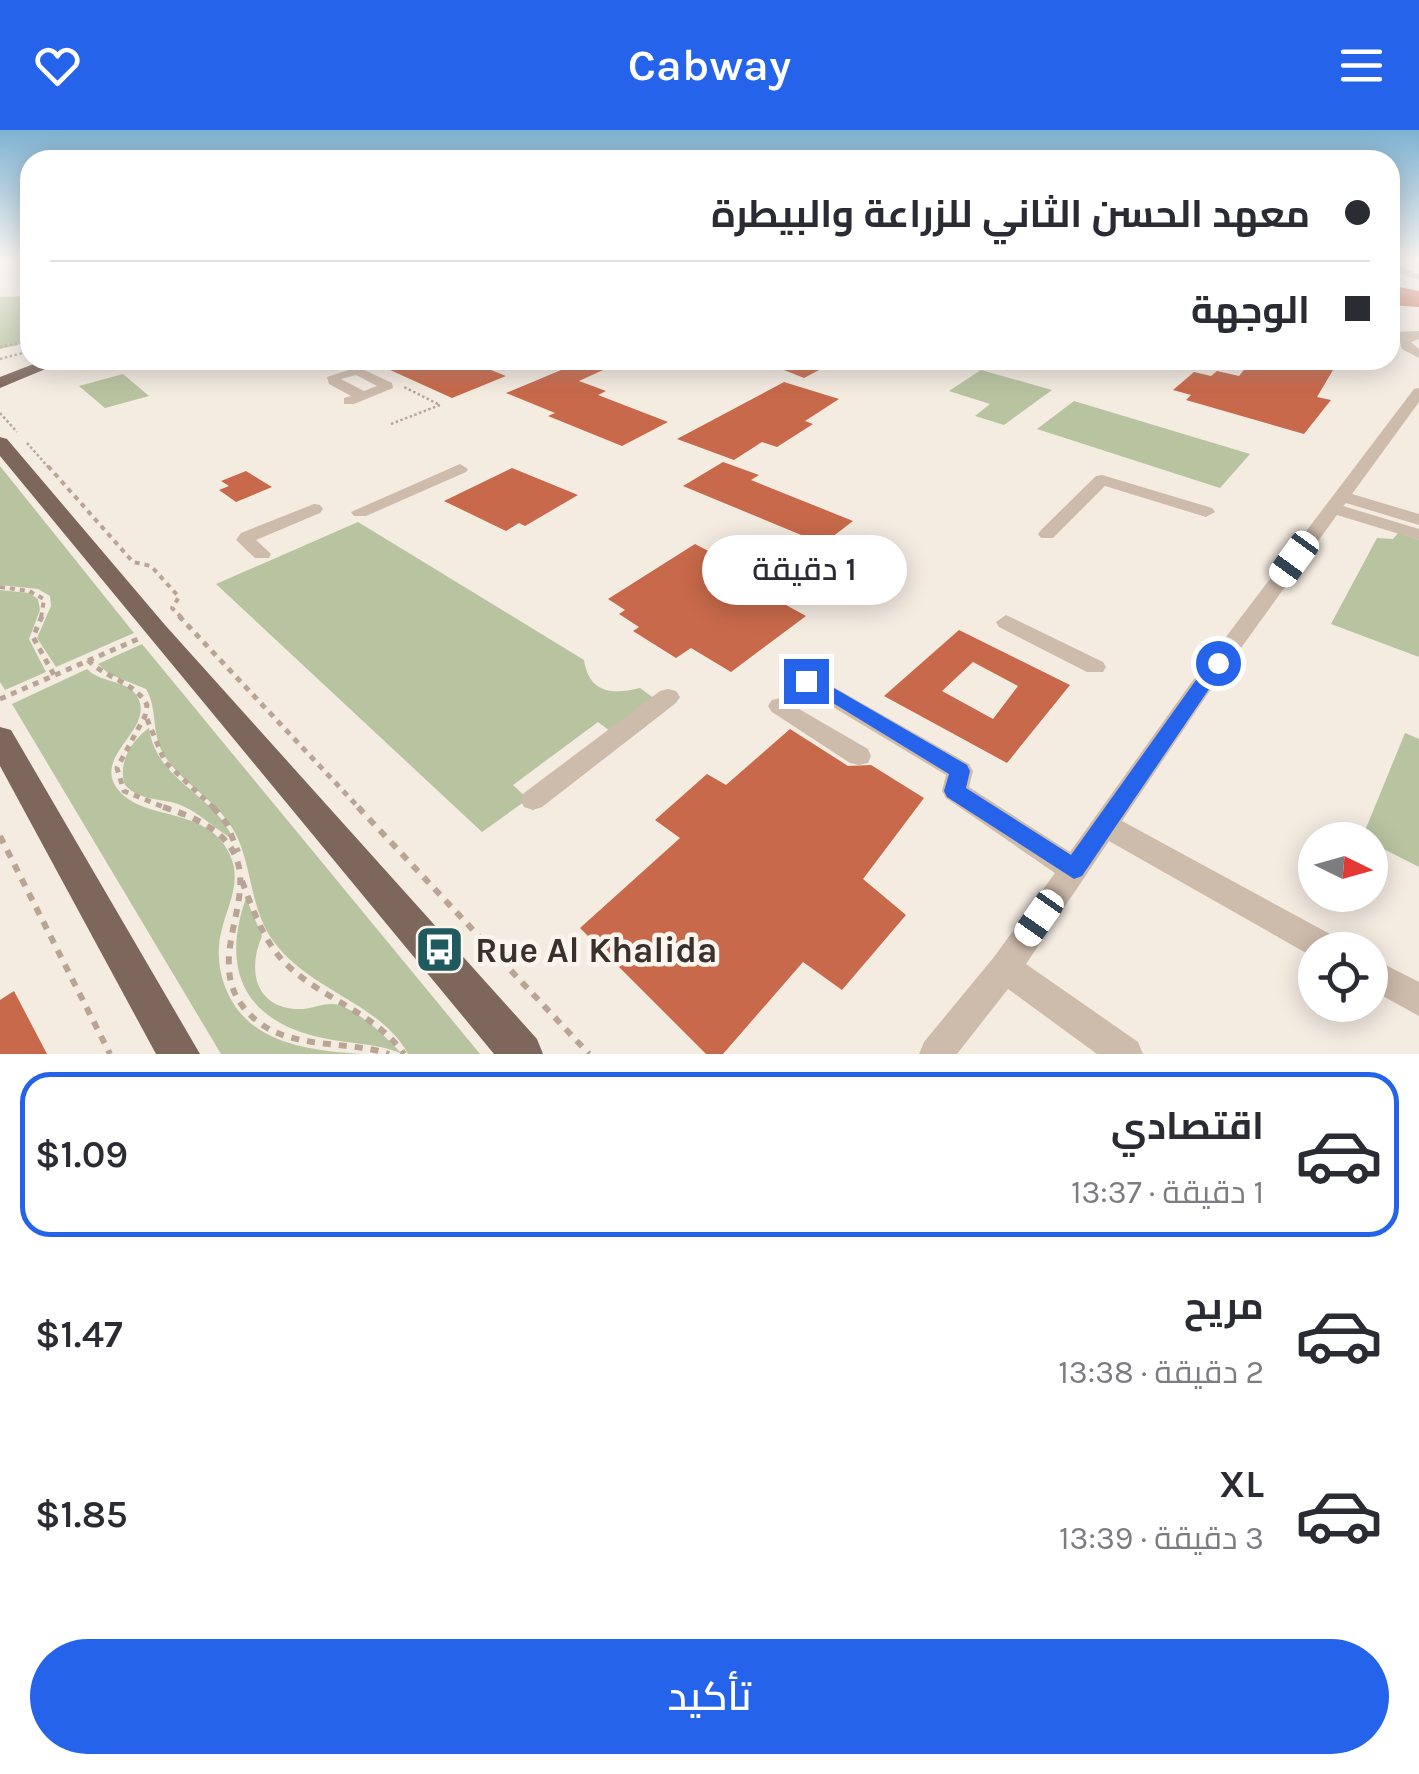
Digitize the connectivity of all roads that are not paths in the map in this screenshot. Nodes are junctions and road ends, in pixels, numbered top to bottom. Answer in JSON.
{"nodes":[{"id":1,"x":1414,"y":336,"type":"edge"},
{"id":2,"x":1417,"y":353,"type":"edge"},
{"id":3,"x":33,"y":370,"type":"edge"},
{"id":4,"x":0,"y":383,"type":"edge"},
{"id":5,"x":1419,"y":392,"type":"edge"},
{"id":6,"x":1410,"y":415,"type":"edge"},
{"id":7,"x":0,"y":443,"type":"edge"},
{"id":8,"x":460,"y":469,"type":"dead end"},
{"id":9,"x":1336,"y":502,"type":"junction"},
{"id":10,"x":314,"y":508,"type":"dead end"},
{"id":11,"x":360,"y":512,"type":"dead end"},
{"id":12,"x":1206,"y":512,"type":"dead end"},
{"id":13,"x":1419,"y":520,"type":"edge"},
{"id":14,"x":1047,"y":534,"type":"dead end"},
{"id":15,"x":1419,"y":535,"type":"edge"},
{"id":16,"x":262,"y":554,"type":"dead end"},
{"id":17,"x":1006,"y":622,"type":"dead end"},
{"id":18,"x":1095,"y":667,"type":"dead end"},
{"id":19,"x":806,"y":681,"type":"dead end"},
{"id":20,"x":668,"y":697,"type":"dead end"},
{"id":21,"x":780,"y":706,"type":"dead end"},
{"id":22,"x":0,"y":738,"type":"edge"},
{"id":23,"x":859,"y":756,"type":"dead end"},
{"id":24,"x":533,"y":800,"type":"dead end"},
{"id":25,"x":1105,"y":825,"type":"junction"},
{"id":26,"x":1074,"y":870,"type":"junction"},
{"id":27,"x":1298,"y":932,"type":"edge"},
{"id":28,"x":1005,"y":968,"type":"junction"},
{"id":29,"x":1388,"y":982,"type":"edge"},
{"id":30,"x":1419,"y":1000,"type":"edge"},
{"id":31,"x":180,"y":1054,"type":"edge"},
{"id":32,"x":522,"y":1054,"type":"edge"},
{"id":33,"x":936,"y":1054,"type":"edge"},
{"id":34,"x":1126,"y":1054,"type":"edge"}],
"edges":[{"from":1,"to":2,"type":"street"},
{"from":3,"to":4,"type":"main road"},
{"from":5,"to":6,"type":"street"},
{"from":6,"to":9,"type":"street"},
{"from":7,"to":32,"type":"main road"},
{"from":8,"to":11,"type":"street"},
{"from":9,"to":13,"type":"street"},
{"from":9,"to":15,"type":"street"},
{"from":9,"to":25,"type":"street"},
{"from":10,"to":16,"type":"street"},
{"from":12,"to":14,"type":"street"},
{"from":17,"to":18,"type":"street"},
{"from":19,"to":26,"type":"street"},
{"from":20,"to":24,"type":"street"},
{"from":21,"to":23,"type":"street"},
{"from":22,"to":31,"type":"main road"},
{"from":25,"to":26,"type":"street"},
{"from":25,"to":27,"type":"street"},
{"from":26,"to":28,"type":"street"},
{"from":28,"to":33,"type":"street"},
{"from":28,"to":34,"type":"street"},
{"from":29,"to":30,"type":"street"}]}
